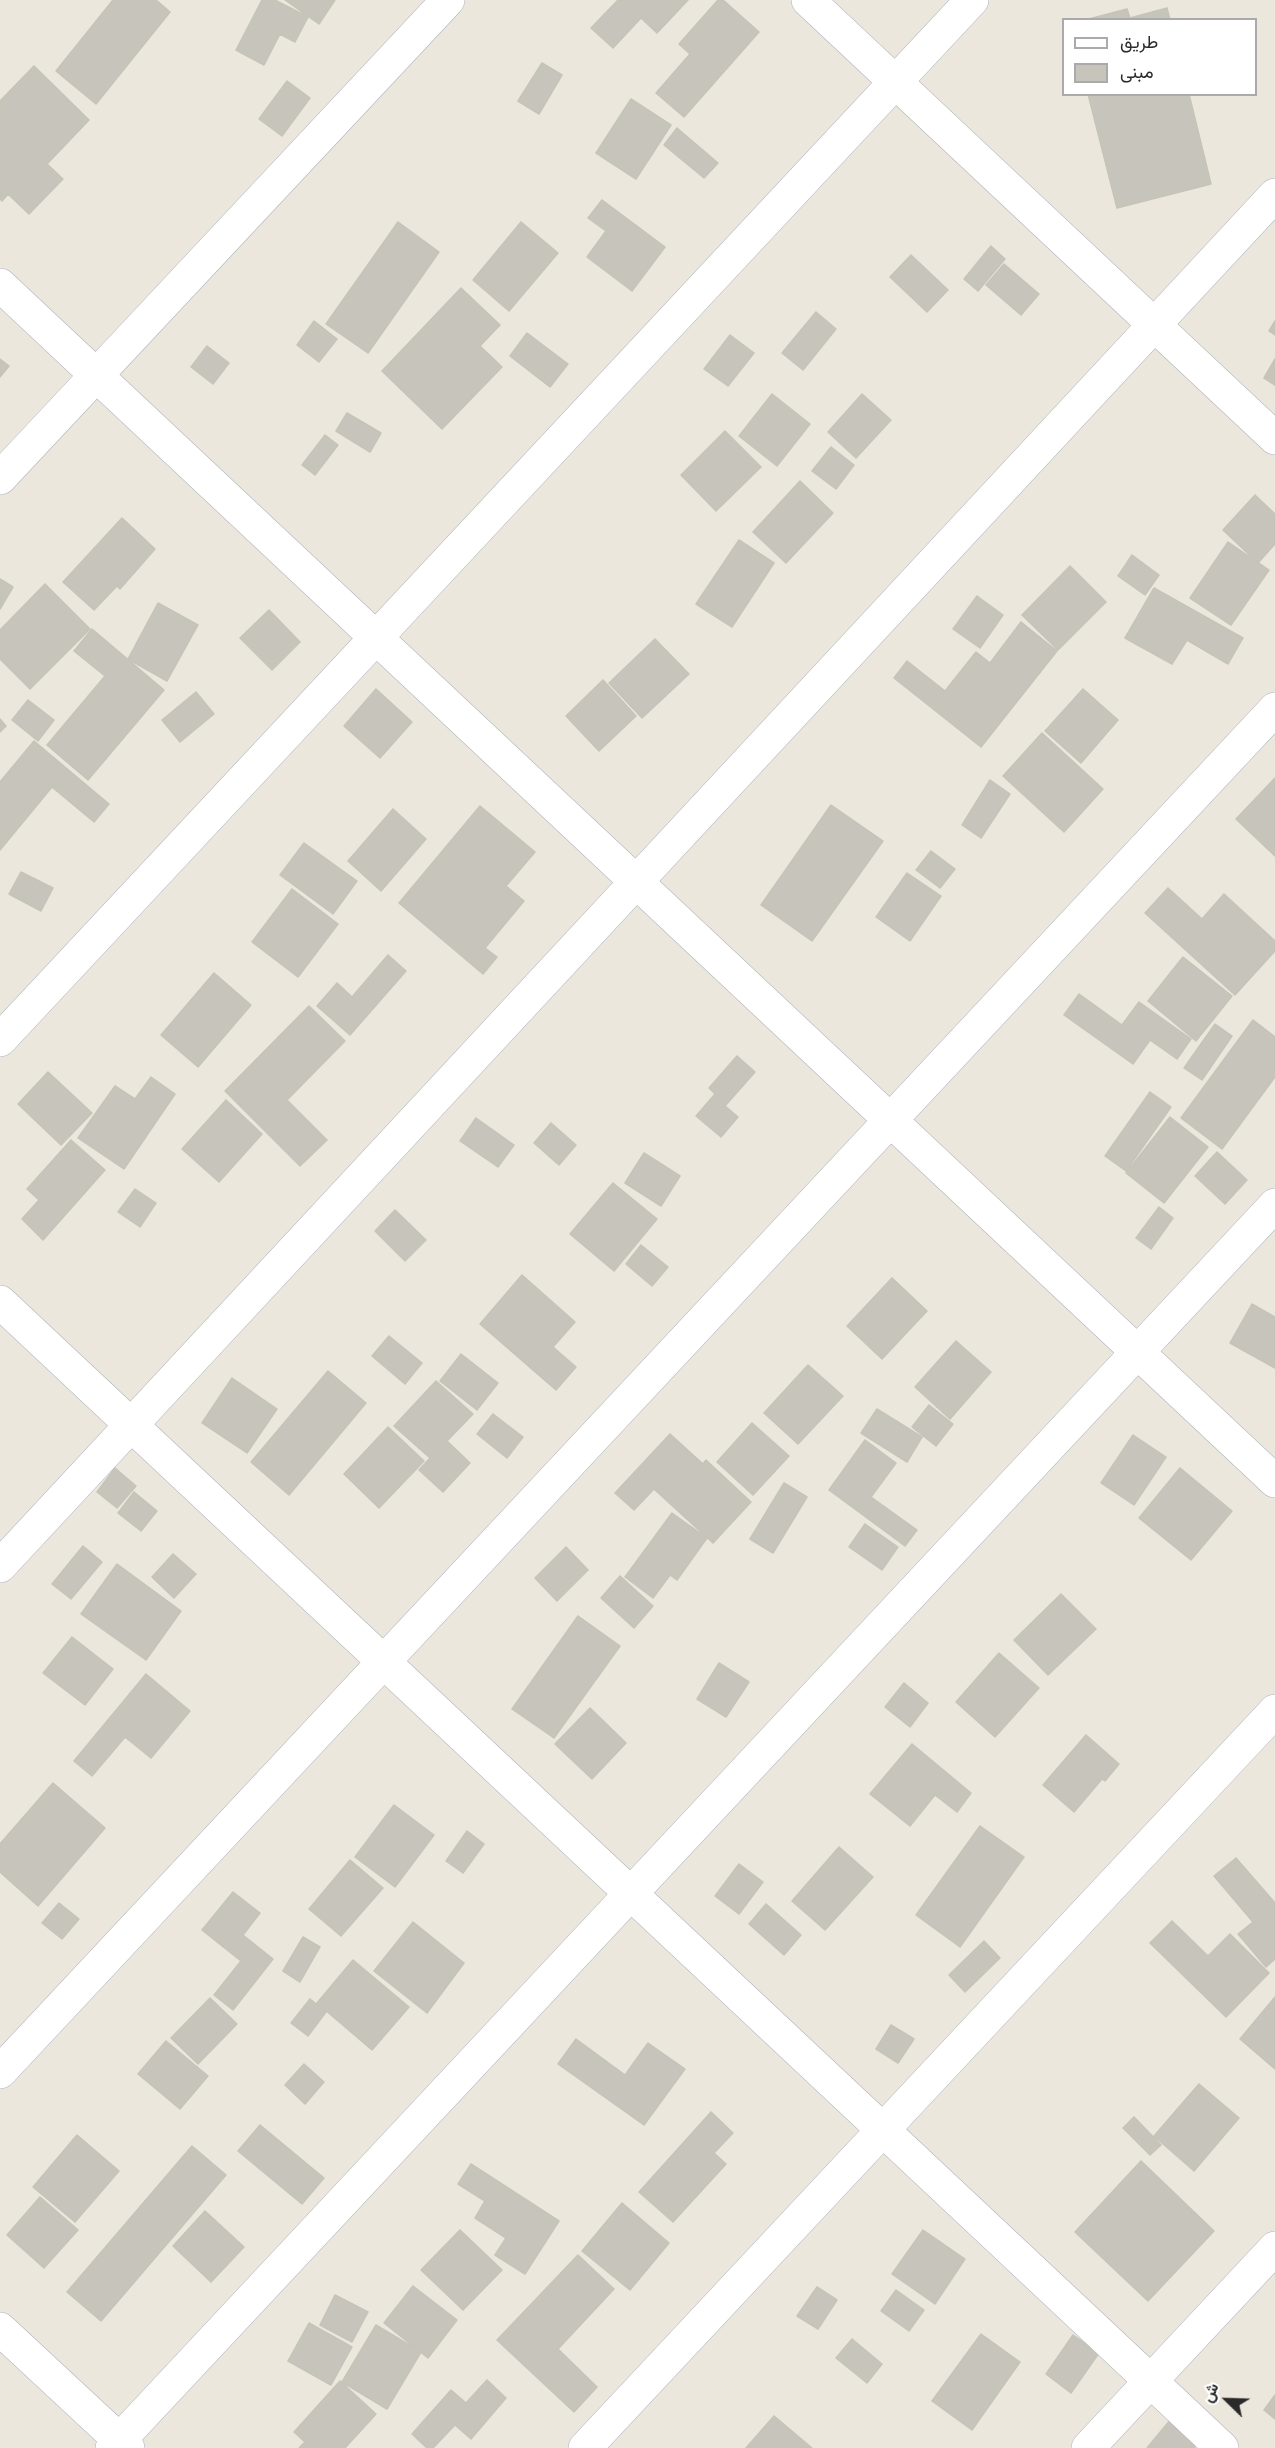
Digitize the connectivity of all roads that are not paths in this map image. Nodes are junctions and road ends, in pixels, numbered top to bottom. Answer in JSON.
{"nodes":[{"id":1,"x":448,"y":0,"type":"edge"},
{"id":2,"x":808,"y":0,"type":"edge"},
{"id":3,"x":972,"y":0,"type":"edge"},
{"id":4,"x":896,"y":82,"type":"junction"},
{"id":5,"x":1275,"y":195,"type":"edge"},
{"id":6,"x":0,"y":285,"type":"edge"},
{"id":7,"x":1155,"y":325,"type":"junction"},
{"id":8,"x":96,"y":375,"type":"junction"},
{"id":9,"x":1275,"y":438,"type":"edge"},
{"id":10,"x":0,"y":478,"type":"edge"},
{"id":11,"x":376,"y":638,"type":"junction"},
{"id":12,"x":1275,"y":709,"type":"edge"},
{"id":13,"x":636,"y":882,"type":"junction"},
{"id":14,"x":0,"y":1040,"type":"edge"},
{"id":15,"x":890,"y":1120,"type":"junction"},
{"id":16,"x":1275,"y":1205,"type":"edge"},
{"id":17,"x":0,"y":1302,"type":"edge"},
{"id":18,"x":1137,"y":1352,"type":"junction"},
{"id":19,"x":131,"y":1425,"type":"junction"},
{"id":20,"x":1275,"y":1481,"type":"edge"},
{"id":21,"x":0,"y":1566,"type":"edge"},
{"id":22,"x":384,"y":1662,"type":"junction"},
{"id":23,"x":1275,"y":1711,"type":"edge"},
{"id":24,"x":631,"y":1893,"type":"junction"},
{"id":25,"x":0,"y":2072,"type":"edge"},
{"id":26,"x":882,"y":2130,"type":"junction"},
{"id":27,"x":1275,"y":2248,"type":"edge"},
{"id":28,"x":0,"y":2329,"type":"edge"},
{"id":29,"x":1150,"y":2381,"type":"junction"},
{"id":30,"x":120,"y":2445,"type":"edge"},
{"id":31,"x":585,"y":2448,"type":"edge"},
{"id":32,"x":1088,"y":2448,"type":"edge"},
{"id":33,"x":1222,"y":2448,"type":"edge"}],
"edges":[{"from":1,"to":8,"type":"street"},
{"from":2,"to":4,"type":"street"},
{"from":3,"to":4,"type":"street"},
{"from":4,"to":7,"type":"street"},
{"from":4,"to":11,"type":"street"},
{"from":5,"to":7,"type":"street"},
{"from":6,"to":8,"type":"street"},
{"from":7,"to":9,"type":"street"},
{"from":7,"to":13,"type":"street"},
{"from":8,"to":10,"type":"street"},
{"from":8,"to":11,"type":"street"},
{"from":11,"to":13,"type":"street"},
{"from":11,"to":14,"type":"street"},
{"from":12,"to":15,"type":"street"},
{"from":13,"to":15,"type":"street"},
{"from":13,"to":19,"type":"street"},
{"from":15,"to":18,"type":"street"},
{"from":15,"to":22,"type":"street"},
{"from":16,"to":18,"type":"street"},
{"from":17,"to":19,"type":"street"},
{"from":18,"to":20,"type":"street"},
{"from":18,"to":24,"type":"street"},
{"from":19,"to":21,"type":"street"},
{"from":19,"to":22,"type":"street"},
{"from":22,"to":24,"type":"street"},
{"from":22,"to":25,"type":"street"},
{"from":23,"to":26,"type":"street"},
{"from":24,"to":26,"type":"street"},
{"from":24,"to":30,"type":"street"},
{"from":26,"to":29,"type":"street"},
{"from":26,"to":31,"type":"street"},
{"from":27,"to":29,"type":"street"},
{"from":28,"to":30,"type":"street"},
{"from":29,"to":32,"type":"street"},
{"from":29,"to":33,"type":"street"}]}
